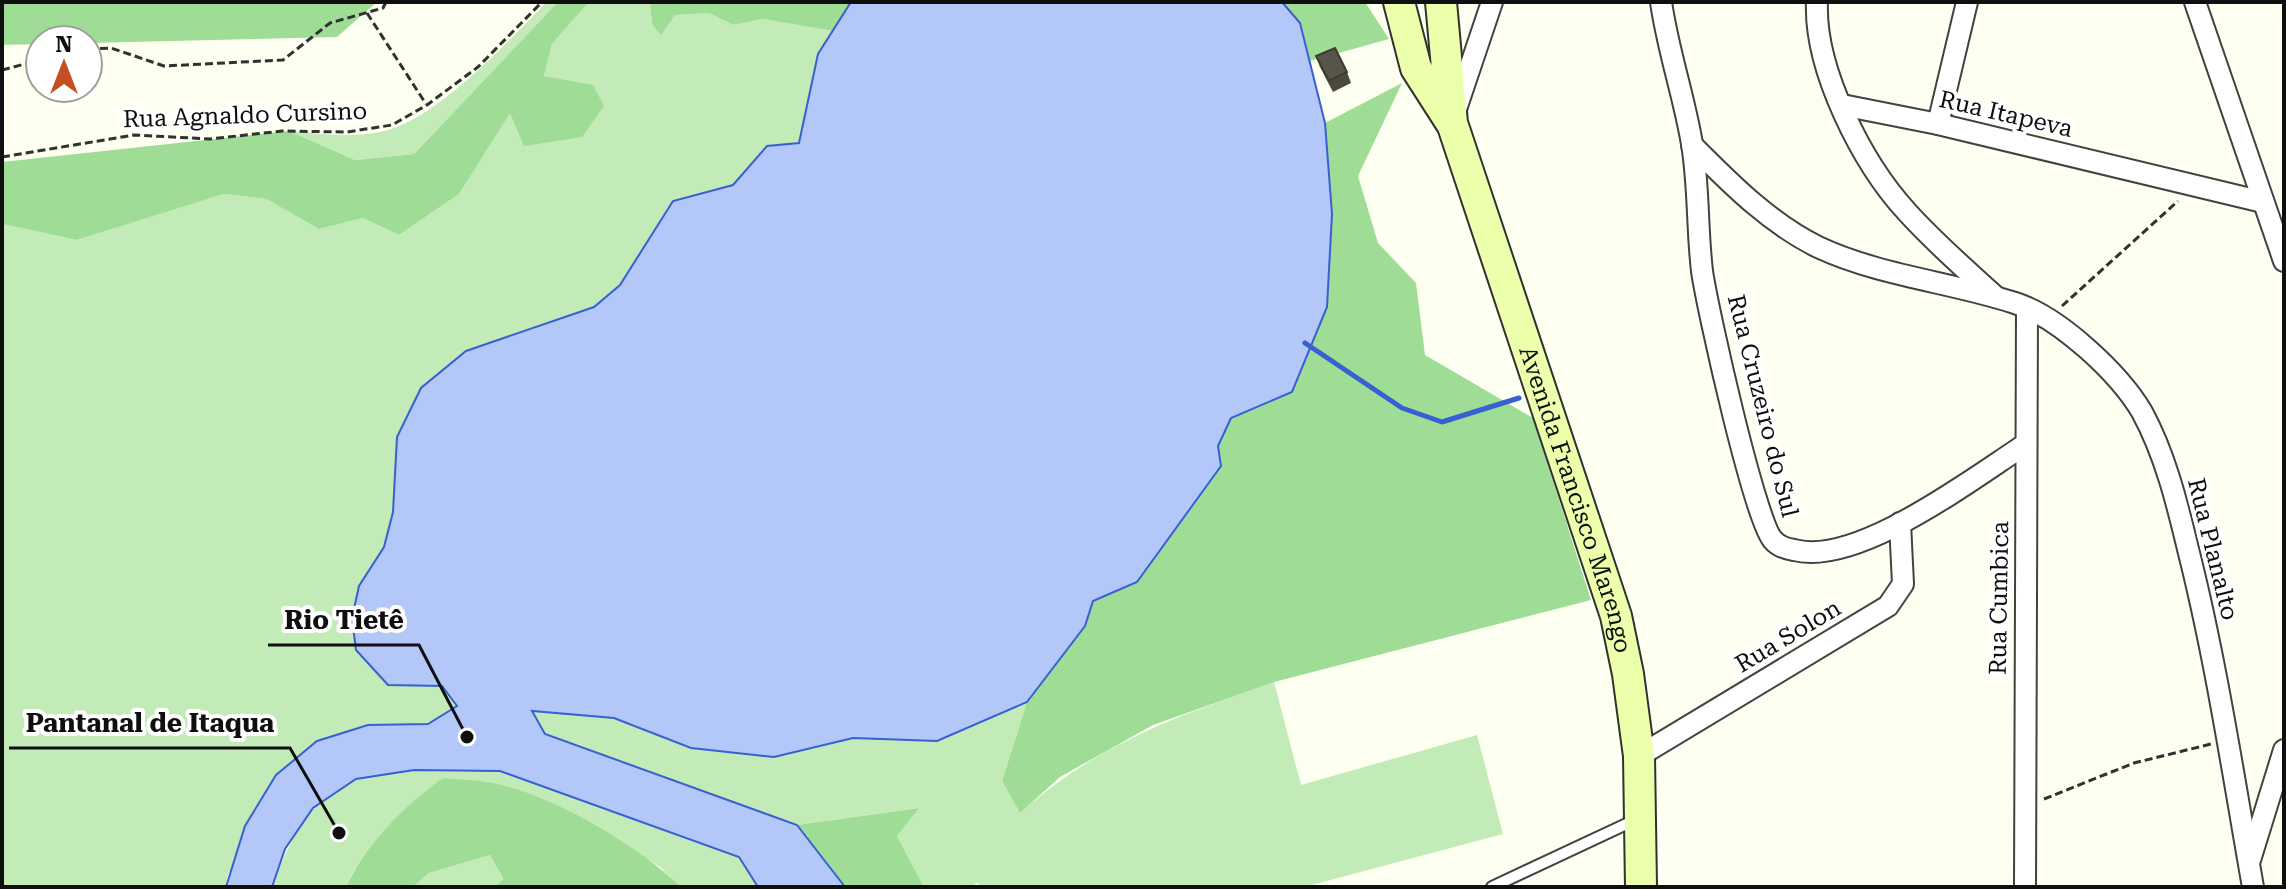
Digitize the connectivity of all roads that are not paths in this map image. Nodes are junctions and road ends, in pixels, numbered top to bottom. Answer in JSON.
{"nodes":[{"id":1,"x":1376,"y":2,"type":"edge"},
{"id":2,"x":1399,"y":2,"type":"edge"},
{"id":3,"x":1425,"y":2,"type":"edge"},
{"id":4,"x":1441,"y":2,"type":"edge"},
{"id":5,"x":1492,"y":2,"type":"edge"},
{"id":6,"x":1661,"y":2,"type":"edge"},
{"id":7,"x":1817,"y":2,"type":"edge"},
{"id":8,"x":1967,"y":2,"type":"edge"},
{"id":9,"x":2195,"y":2,"type":"edge"},
{"id":10,"x":1448,"y":65,"type":"junction"},
{"id":11,"x":1416,"y":68,"type":"junction"},
{"id":12,"x":1842,"y":105,"type":"junction"},
{"id":13,"x":1452,"y":123,"type":"junction"},
{"id":14,"x":1938,"y":124,"type":"junction"},
{"id":15,"x":1692,"y":145,"type":"junction"},
{"id":16,"x":2263,"y":202,"type":"junction"},
{"id":17,"x":2283,"y":255,"type":"edge"},
{"id":18,"x":1999,"y":301,"type":"junction"},
{"id":19,"x":2027,"y":309,"type":"junction"},
{"id":20,"x":2026,"y":444,"type":"junction"},
{"id":21,"x":1900,"y":523,"type":"junction"},
{"id":22,"x":2284,"y":750,"type":"edge"},
{"id":23,"x":1639,"y":756,"type":"junction"},
{"id":24,"x":1640,"y":817,"type":"junction"},
{"id":25,"x":2249,"y":864,"type":"junction"},
{"id":26,"x":1492,"y":887,"type":"edge"},
{"id":27,"x":1641,"y":887,"type":"edge"},
{"id":28,"x":2025,"y":887,"type":"edge"},
{"id":29,"x":2253,"y":887,"type":"edge"}],
"edges":[{"from":1,"to":11,"type":"main road"},
{"from":2,"to":11,"type":"main road","name":"Avenida Francisco Marengo"},
{"from":3,"to":10,"type":"main road"},
{"from":4,"to":10,"type":"main road","name":"Avenida Francisco Marengo"},
{"from":5,"to":13,"type":"street"},
{"from":6,"to":15,"type":"street"},
{"from":7,"to":12,"type":"street"},
{"from":8,"to":14,"type":"street"},
{"from":9,"to":16,"type":"street"},
{"from":10,"to":13,"type":"main road","name":"Avenida Francisco Marengo"},
{"from":11,"to":13,"type":"main road","name":"Avenida Francisco Marengo"},
{"from":12,"to":14,"type":"street","name":"Rua Itapeva"},
{"from":12,"to":18,"type":"street","name":"Rua Planalto"},
{"from":13,"to":23,"type":"main road","name":"Avenida Francisco Marengo"},
{"from":14,"to":16,"type":"street","name":"Rua Itapeva"},
{"from":15,"to":18,"type":"street"},
{"from":15,"to":21,"type":"street","name":"Rua Cruzeiro do Sul"},
{"from":16,"to":17,"type":"street"},
{"from":18,"to":19,"type":"street","name":"Rua Planalto"},
{"from":19,"to":20,"type":"street","name":"Rua Cumbica"},
{"from":19,"to":25,"type":"street","name":"Rua Planalto"},
{"from":20,"to":21,"type":"street","name":"Rua Cruzeiro do Sul"},
{"from":20,"to":28,"type":"street","name":"Rua Cumbica"},
{"from":21,"to":23,"type":"street","name":"Rua Solon"},
{"from":22,"to":25,"type":"street"},
{"from":23,"to":24,"type":"main road","name":"Avenida Francisco Marengo"},
{"from":24,"to":26,"type":"lane"},
{"from":24,"to":27,"type":"main road","name":"Avenida Francisco Marengo"},
{"from":25,"to":29,"type":"street","name":"Rua Planalto"}]}
